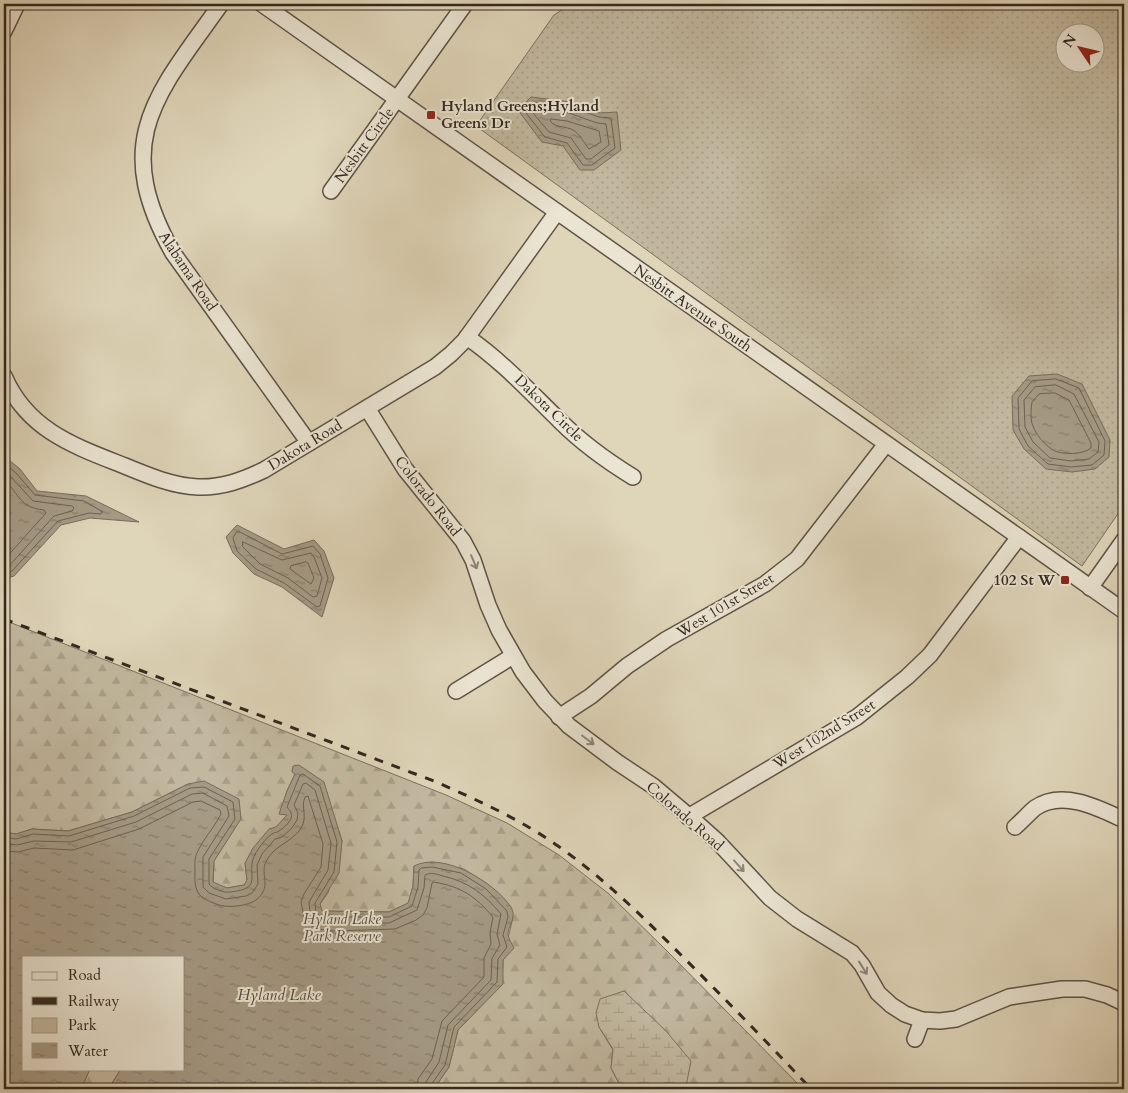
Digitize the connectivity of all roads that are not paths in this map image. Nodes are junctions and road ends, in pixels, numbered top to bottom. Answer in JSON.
{"nodes":[{"id":1,"x":16,"y":4,"type":"edge"},
{"id":2,"x":221,"y":4,"type":"edge"},
{"id":3,"x":262,"y":4,"type":"edge"},
{"id":4,"x":465,"y":4,"type":"edge"},
{"id":5,"x":4,"y":31,"type":"edge"},
{"id":6,"x":397,"y":99,"type":"junction"},
{"id":7,"x":331,"y":191,"type":"dead end"},
{"id":8,"x":557,"y":212,"type":"junction"},
{"id":9,"x":467,"y":337,"type":"junction"},
{"id":10,"x":4,"y":376,"type":"edge"},
{"id":11,"x":367,"y":408,"type":"junction"},
{"id":12,"x":309,"y":442,"type":"junction"},
{"id":13,"x":886,"y":444,"type":"junction"},
{"id":14,"x":633,"y":477,"type":"dead end"},
{"id":15,"x":1019,"y":537,"type":"junction"},
{"id":16,"x":1124,"y":540,"type":"edge"},
{"id":17,"x":1090,"y":588,"type":"junction"},
{"id":18,"x":1124,"y":611,"type":"edge"},
{"id":19,"x":513,"y":656,"type":"junction"},
{"id":20,"x":456,"y":691,"type":"dead end"},
{"id":21,"x":559,"y":717,"type":"junction"},
{"id":22,"x":688,"y":817,"type":"junction"},
{"id":23,"x":1124,"y":820,"type":"edge"},
{"id":24,"x":1015,"y":827,"type":"dead end"},
{"id":25,"x":1124,"y":1003,"type":"edge"},
{"id":26,"x":922,"y":1020,"type":"junction"},
{"id":27,"x":915,"y":1039,"type":"dead end"}],
"edges":[{"from":1,"to":5,"type":"street"},
{"from":2,"to":12,"type":"street","name":"Alabama Road"},
{"from":3,"to":6,"type":"street","name":"Nesbitt Avenue South"},
{"from":4,"to":6,"type":"street","name":"Nesbitt Circle"},
{"from":6,"to":7,"type":"street","name":"Nesbitt Circle"},
{"from":6,"to":8,"type":"street","name":"Nesbitt Avenue South"},
{"from":8,"to":9,"type":"street","name":"Dakota Road"},
{"from":8,"to":13,"type":"street","name":"Nesbitt Avenue South"},
{"from":9,"to":11,"type":"street","name":"Dakota Road"},
{"from":9,"to":14,"type":"street","name":"Dakota Circle"},
{"from":10,"to":12,"type":"street","name":"Dakota Road"},
{"from":11,"to":12,"type":"street","name":"Dakota Road"},
{"from":11,"to":19,"type":"street","name":"Colorado Road","one_way":true},
{"from":13,"to":15,"type":"street","name":"Nesbitt Avenue South"},
{"from":13,"to":21,"type":"street","name":"West 101st Street"},
{"from":15,"to":17,"type":"street","name":"Nesbitt Avenue South"},
{"from":15,"to":22,"type":"street","name":"West 102nd Street"},
{"from":16,"to":17,"type":"street"},
{"from":17,"to":18,"type":"street","name":"Nesbitt Avenue South"},
{"from":19,"to":20,"type":"street"},
{"from":19,"to":21,"type":"street","name":"Colorado Road"},
{"from":21,"to":22,"type":"street","name":"Colorado Road","one_way":true},
{"from":22,"to":26,"type":"street","name":"Colorado Road","one_way":true},
{"from":23,"to":24,"type":"street"},
{"from":25,"to":26,"type":"street","name":"Colorado Road"},
{"from":26,"to":27,"type":"street"}]}
